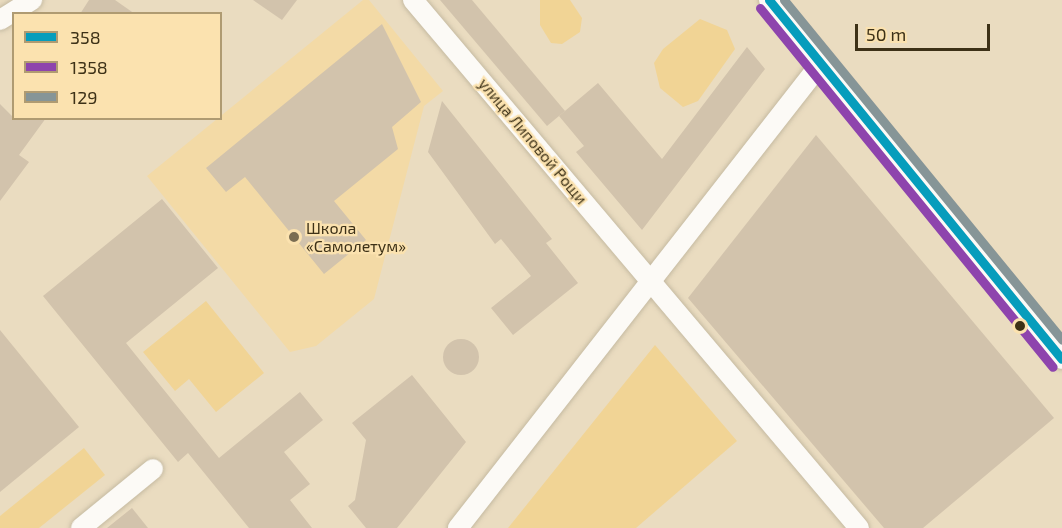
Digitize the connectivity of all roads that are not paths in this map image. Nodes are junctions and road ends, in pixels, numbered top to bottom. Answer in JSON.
{"nodes":[{"id":1,"x":32,"y":0,"type":"edge"},
{"id":2,"x":413,"y":0,"type":"edge"},
{"id":3,"x":769,"y":0,"type":"edge"},
{"id":4,"x":13,"y":12,"type":"edge"},
{"id":5,"x":822,"y":62,"type":"junction"},
{"id":6,"x":652,"y":282,"type":"junction"},
{"id":7,"x":1062,"y":359,"type":"edge"},
{"id":8,"x":153,"y":469,"type":"dead end"},
{"id":9,"x":81,"y":528,"type":"edge"},
{"id":10,"x":458,"y":528,"type":"edge"},
{"id":11,"x":859,"y":528,"type":"edge"}],
"edges":[{"from":1,"to":4,"type":"street"},
{"from":2,"to":6,"type":"street","name":"улица Липовой Рощи"},
{"from":3,"to":5,"type":"street"},
{"from":5,"to":6,"type":"street"},
{"from":5,"to":7,"type":"street"},
{"from":6,"to":10,"type":"street"},
{"from":6,"to":11,"type":"street","name":"улица Липовой Рощи"},
{"from":8,"to":9,"type":"street"}]}
